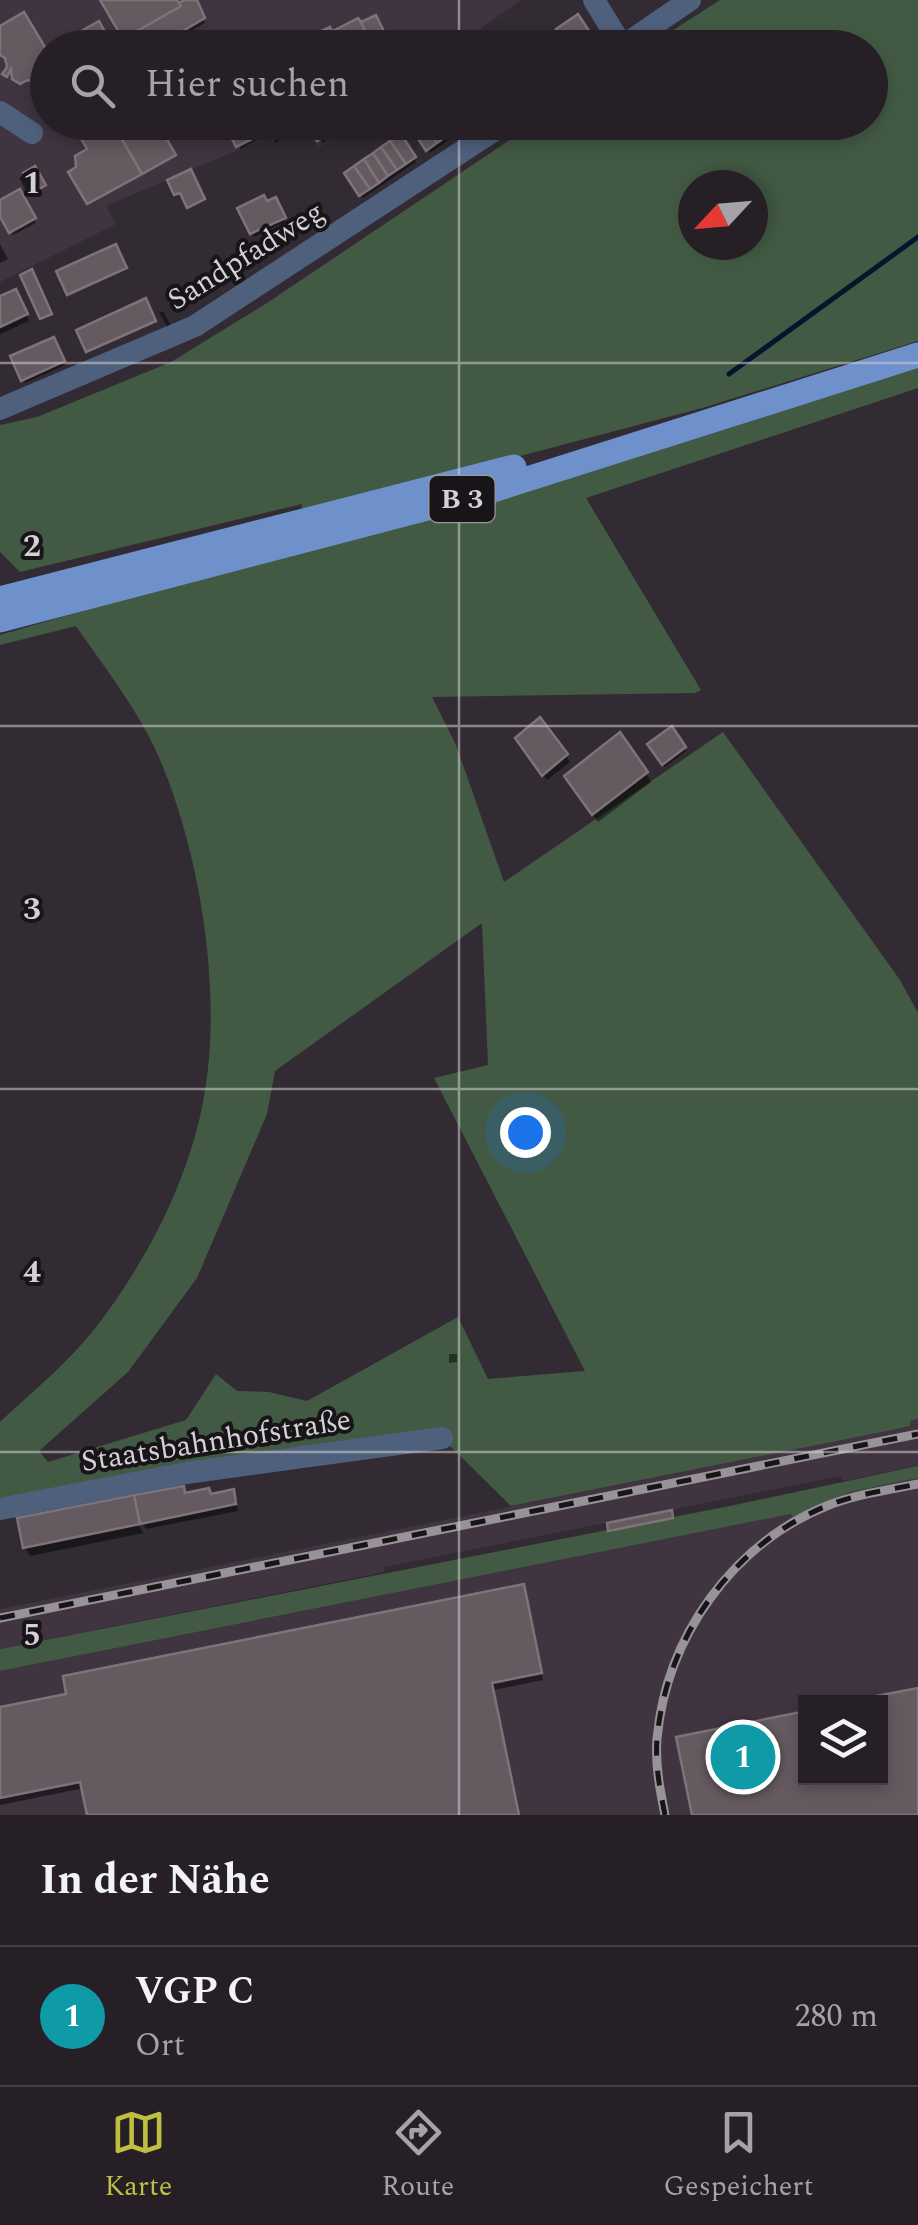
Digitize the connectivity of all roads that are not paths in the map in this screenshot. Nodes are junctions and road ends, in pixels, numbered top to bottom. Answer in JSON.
{"nodes":[{"id":1,"x":594,"y":0,"type":"edge"},
{"id":2,"x":690,"y":0,"type":"edge"},
{"id":3,"x":611,"y":30,"type":"edge"},
{"id":4,"x":646,"y":30,"type":"edge"},
{"id":5,"x":0,"y":112,"type":"edge"},
{"id":6,"x":30,"y":131,"type":"edge"},
{"id":7,"x":479,"y":140,"type":"edge"},
{"id":8,"x":918,"y":354,"type":"edge"},
{"id":9,"x":0,"y":409,"type":"edge"},
{"id":10,"x":0,"y":599,"type":"edge"},
{"id":11,"x":0,"y":620,"type":"edge"},
{"id":12,"x":442,"y":1438,"type":"dead end"},
{"id":13,"x":0,"y":1509,"type":"edge"}],
"edges":[{"from":1,"to":3,"type":"street"},
{"from":2,"to":4,"type":"street"},
{"from":5,"to":6,"type":"street"},
{"from":7,"to":9,"type":"street","name":"Sandpfadweg"},
{"from":8,"to":10,"type":"main road","number":"B 3"},
{"from":8,"to":11,"type":"main road","number":"B 3"},
{"from":12,"to":13,"type":"street","name":"Staatsbahnhofstraße"}]}
